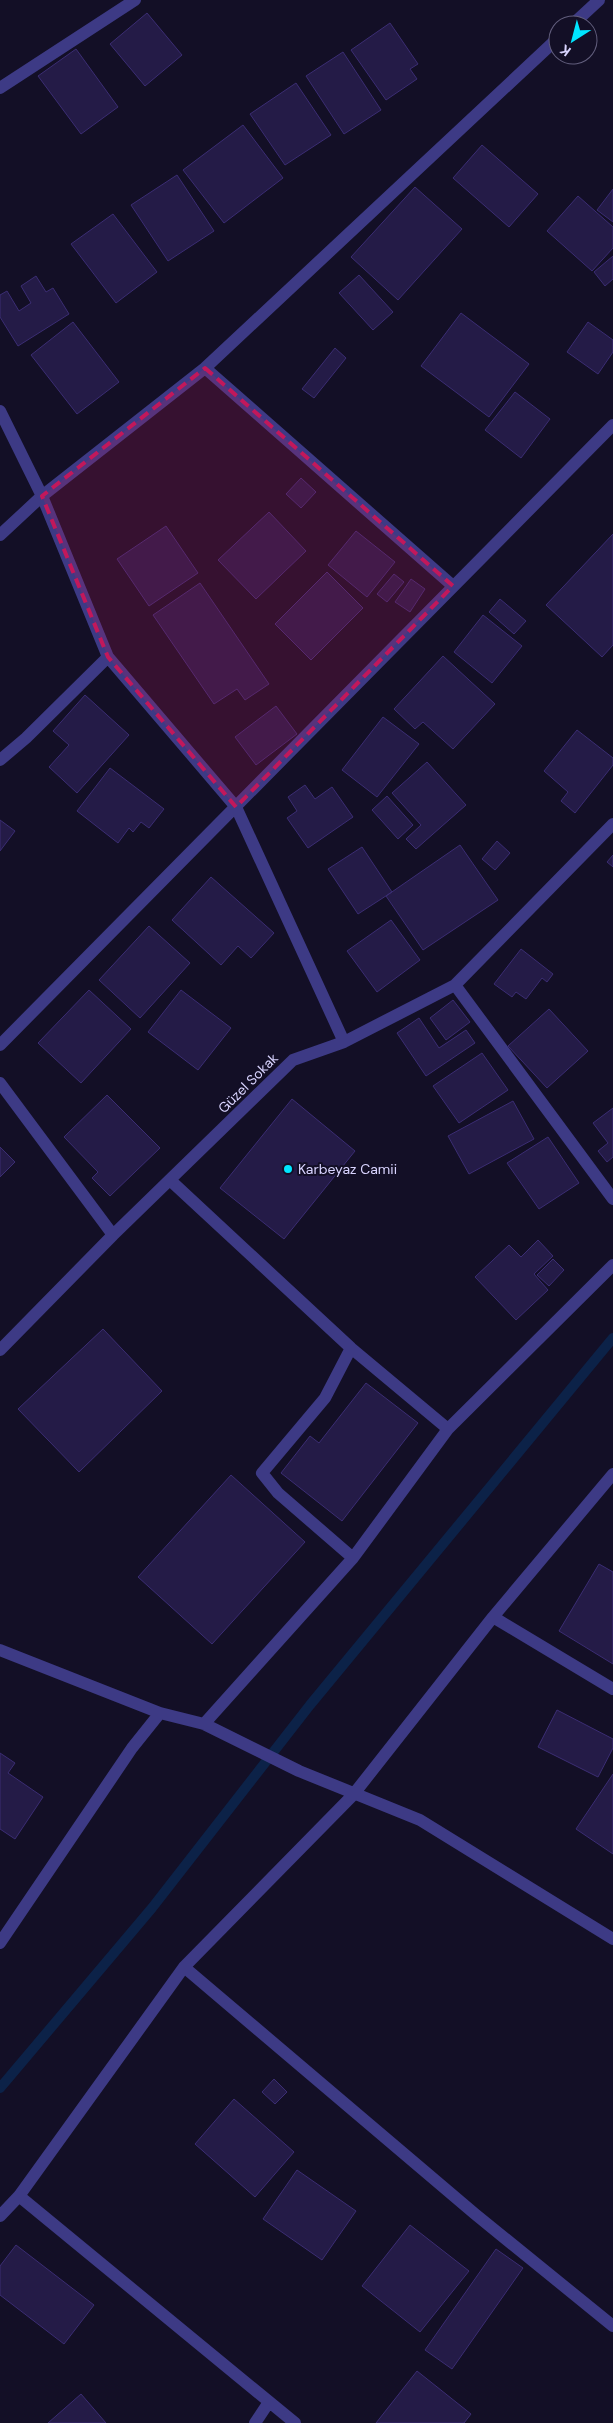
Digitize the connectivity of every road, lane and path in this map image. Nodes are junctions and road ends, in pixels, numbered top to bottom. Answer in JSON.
{"nodes":[{"id":1,"x":135,"y":0,"type":"edge"},
{"id":2,"x":599,"y":0,"type":"edge"},
{"id":3,"x":583,"y":15,"type":"edge"},
{"id":4,"x":548,"y":47,"type":"edge"},
{"id":5,"x":0,"y":88,"type":"edge"},
{"id":6,"x":205,"y":368,"type":"junction"},
{"id":7,"x":0,"y":410,"type":"edge"},
{"id":8,"x":613,"y":425,"type":"edge"},
{"id":9,"x":42,"y":496,"type":"junction"},
{"id":10,"x":0,"y":535,"type":"edge"},
{"id":11,"x":453,"y":586,"type":"junction"},
{"id":12,"x":108,"y":657,"type":"junction"},
{"id":13,"x":0,"y":760,"type":"edge"},
{"id":14,"x":236,"y":807,"type":"junction"},
{"id":15,"x":613,"y":824,"type":"edge"},
{"id":16,"x":455,"y":985,"type":"junction"},
{"id":17,"x":344,"y":1042,"type":"junction"},
{"id":18,"x":0,"y":1045,"type":"edge"},
{"id":19,"x":0,"y":1083,"type":"edge"},
{"id":20,"x":170,"y":1181,"type":"junction"},
{"id":21,"x":613,"y":1199,"type":"edge"},
{"id":22,"x":113,"y":1235,"type":"junction"},
{"id":23,"x":613,"y":1265,"type":"edge"},
{"id":24,"x":351,"y":1348,"type":"junction"},
{"id":25,"x":0,"y":1350,"type":"edge"},
{"id":26,"x":448,"y":1429,"type":"junction"},
{"id":27,"x":613,"y":1474,"type":"edge"},
{"id":28,"x":353,"y":1558,"type":"junction"},
{"id":29,"x":493,"y":1618,"type":"junction"},
{"id":30,"x":0,"y":1650,"type":"edge"},
{"id":31,"x":613,"y":1689,"type":"edge"},
{"id":32,"x":160,"y":1713,"type":"junction"},
{"id":33,"x":204,"y":1724,"type":"junction"},
{"id":34,"x":353,"y":1795,"type":"junction"},
{"id":35,"x":613,"y":1939,"type":"edge"},
{"id":36,"x":0,"y":1943,"type":"edge"},
{"id":37,"x":184,"y":1967,"type":"junction"},
{"id":38,"x":19,"y":2196,"type":"junction"},
{"id":39,"x":0,"y":2216,"type":"edge"},
{"id":40,"x":613,"y":2326,"type":"edge"},
{"id":41,"x":269,"y":2402,"type":"junction"},
{"id":42,"x":255,"y":2423,"type":"edge"},
{"id":43,"x":295,"y":2423,"type":"edge"}],
"edges":[{"from":1,"to":5,"type":"street"},
{"from":2,"to":3,"type":"street"},
{"from":4,"to":6,"type":"street"},
{"from":6,"to":9,"type":"street"},
{"from":6,"to":11,"type":"street"},
{"from":7,"to":9,"type":"street"},
{"from":8,"to":11,"type":"street"},
{"from":9,"to":10,"type":"street"},
{"from":9,"to":12,"type":"street"},
{"from":11,"to":14,"type":"street"},
{"from":12,"to":13,"type":"street"},
{"from":12,"to":14,"type":"street"},
{"from":14,"to":17,"type":"street"},
{"from":14,"to":18,"type":"street"},
{"from":15,"to":16,"type":"street","name":"Güzel Sokak"},
{"from":16,"to":17,"type":"street","name":"Güzel Sokak"},
{"from":16,"to":21,"type":"street"},
{"from":17,"to":20,"type":"street","name":"Güzel Sokak"},
{"from":19,"to":22,"type":"street"},
{"from":20,"to":22,"type":"street","name":"Güzel Sokak"},
{"from":20,"to":24,"type":"street"},
{"from":22,"to":25,"type":"street","name":"Güzel Sokak"},
{"from":23,"to":26,"type":"street"},
{"from":24,"to":26,"type":"street"},
{"from":24,"to":28,"type":"street"},
{"from":26,"to":28,"type":"street"},
{"from":27,"to":29,"type":"street"},
{"from":28,"to":33,"type":"street"},
{"from":29,"to":31,"type":"street"},
{"from":29,"to":34,"type":"street"},
{"from":30,"to":32,"type":"street"},
{"from":32,"to":33,"type":"street"},
{"from":32,"to":36,"type":"street"},
{"from":33,"to":34,"type":"street"},
{"from":34,"to":35,"type":"street"},
{"from":34,"to":37,"type":"street"},
{"from":37,"to":38,"type":"street"},
{"from":37,"to":40,"type":"street"},
{"from":38,"to":39,"type":"street"},
{"from":38,"to":41,"type":"street"},
{"from":41,"to":42,"type":"street"},
{"from":41,"to":43,"type":"street"}]}
